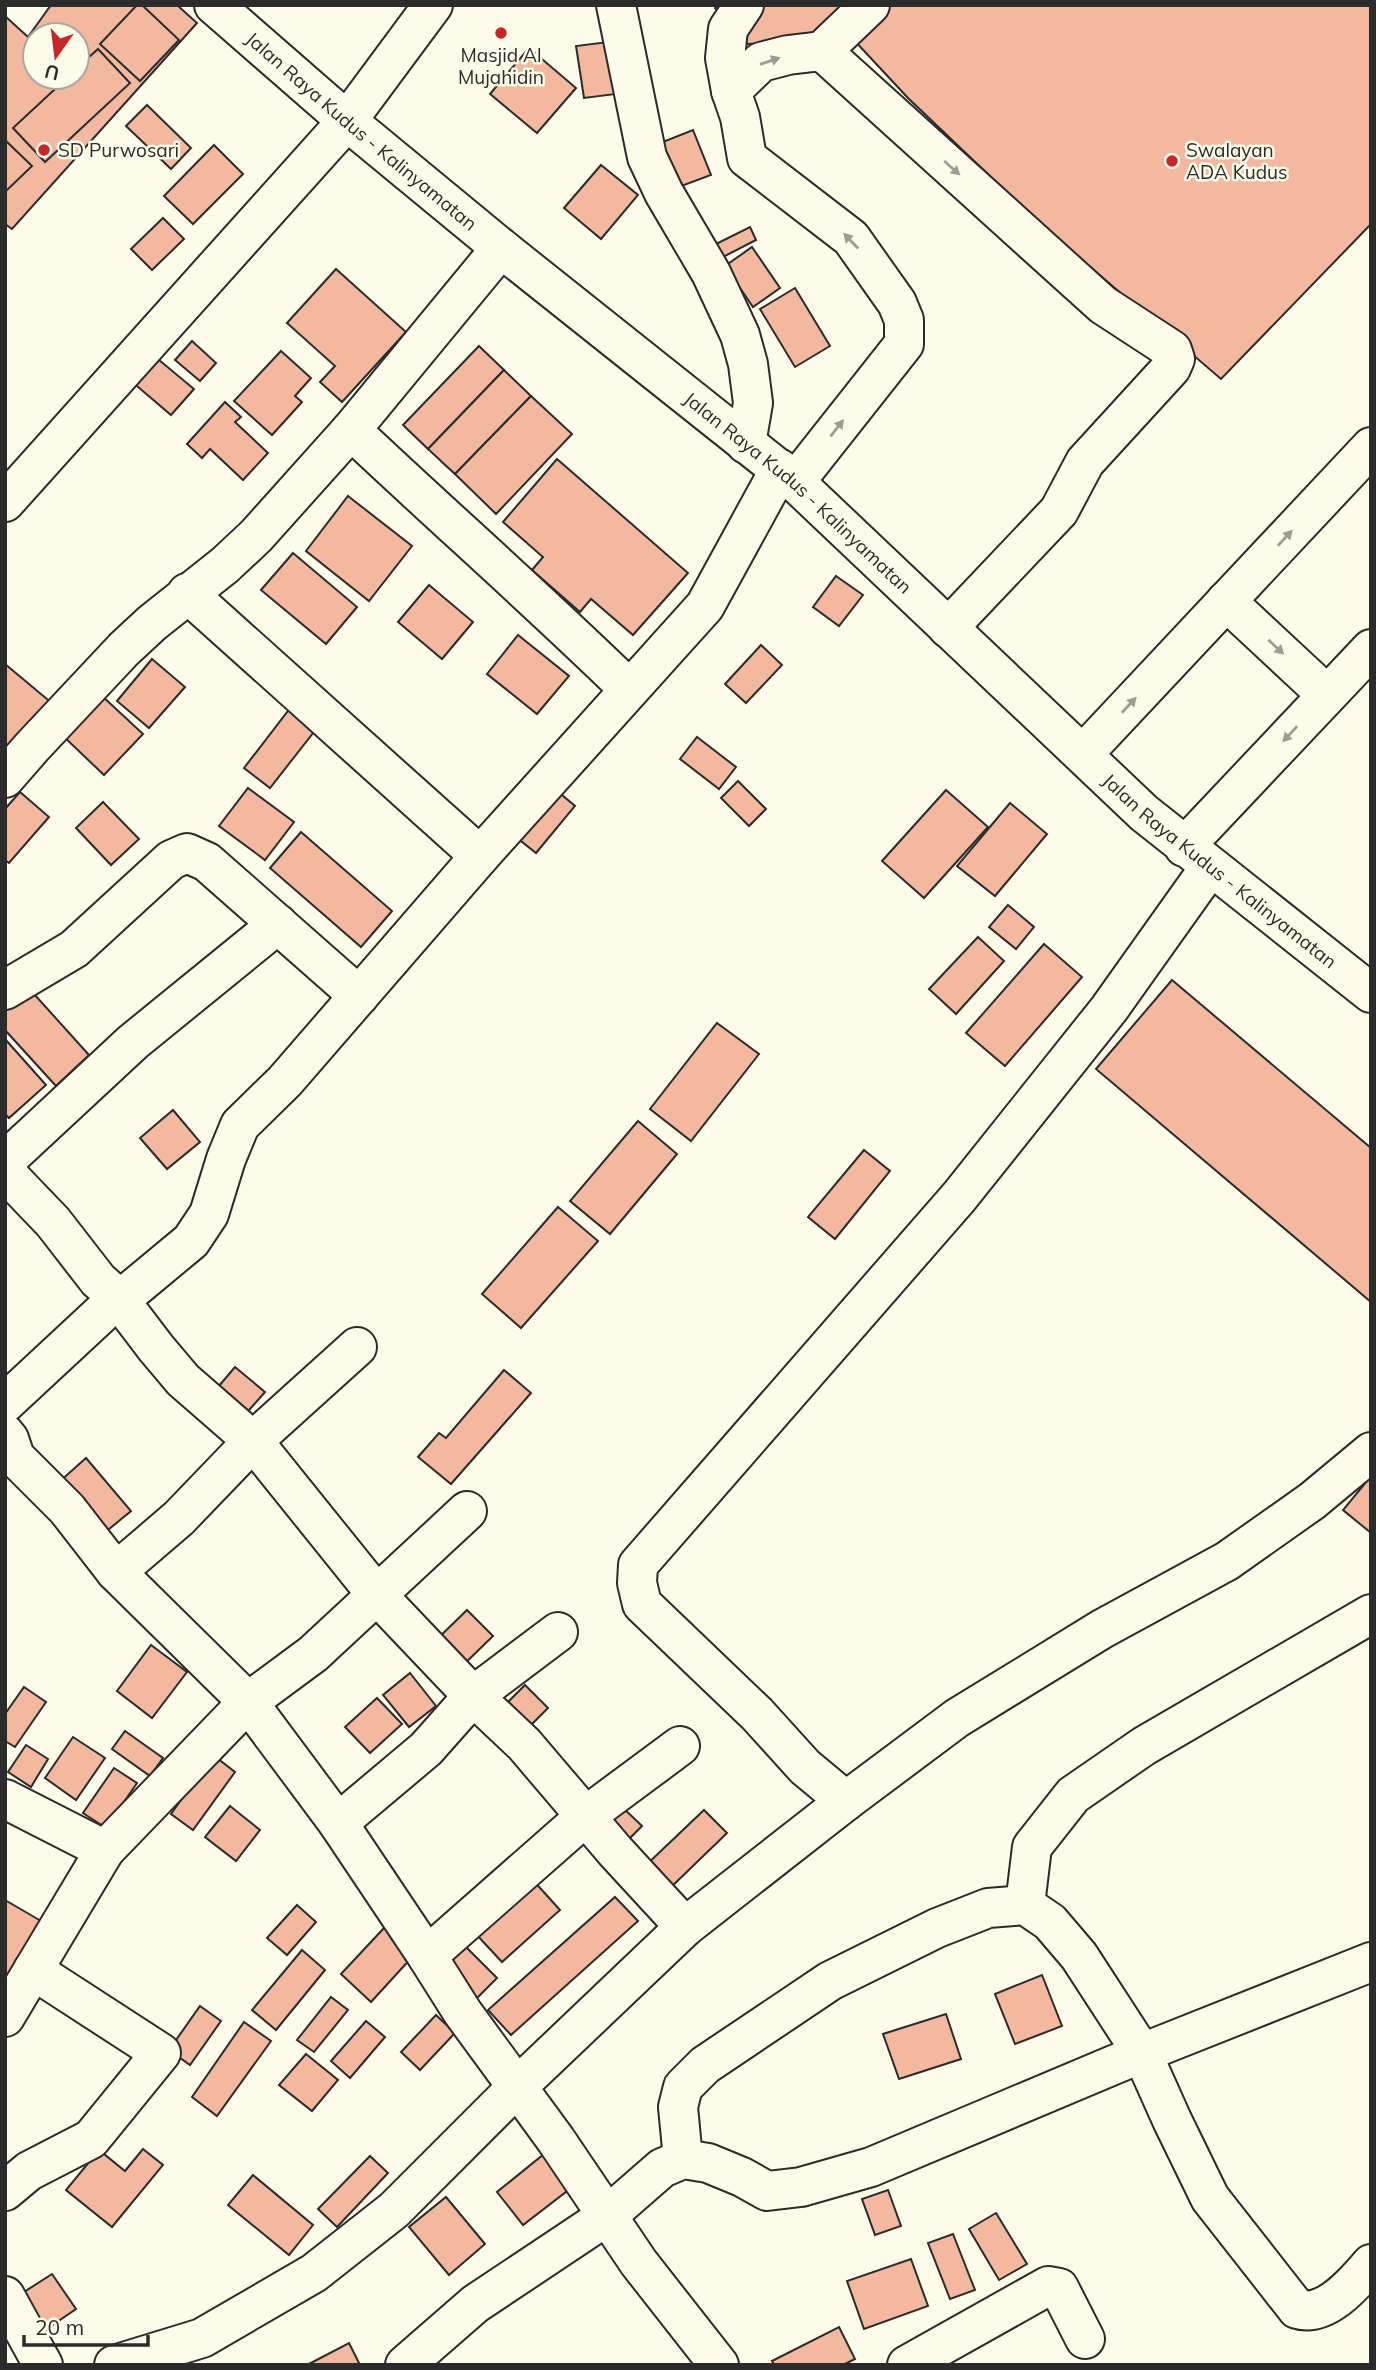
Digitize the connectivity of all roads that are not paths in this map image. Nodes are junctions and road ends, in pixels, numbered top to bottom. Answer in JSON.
{"nodes":[{"id":1,"x":214,"y":5,"type":"edge"},
{"id":2,"x":433,"y":5,"type":"edge"},
{"id":3,"x":616,"y":5,"type":"edge"},
{"id":4,"x":744,"y":5,"type":"edge"},
{"id":5,"x":870,"y":5,"type":"edge"},
{"id":6,"x":822,"y":51,"type":"junction"},
{"id":7,"x":731,"y":92,"type":"junction"},
{"id":8,"x":346,"y":121,"type":"junction"},
{"id":9,"x":501,"y":248,"type":"junction"},
{"id":10,"x":351,"y":430,"type":"junction"},
{"id":11,"x":746,"y":444,"type":"junction"},
{"id":12,"x":1371,"y":447,"type":"edge"},
{"id":13,"x":788,"y":475,"type":"junction"},
{"id":14,"x":5,"y":502,"type":"edge"},
{"id":15,"x":187,"y":593,"type":"junction"},
{"id":16,"x":1226,"y":601,"type":"junction"},
{"id":17,"x":948,"y":628,"type":"junction"},
{"id":18,"x":1371,"y":649,"type":"edge"},
{"id":19,"x":629,"y":690,"type":"junction"},
{"id":20,"x":1328,"y":695,"type":"junction"},
{"id":21,"x":1083,"y":754,"type":"junction"},
{"id":22,"x":5,"y":778,"type":"edge"},
{"id":23,"x":480,"y":856,"type":"junction"},
{"id":24,"x":1197,"y":857,"type":"junction"},
{"id":25,"x":278,"y":925,"type":"junction"},
{"id":26,"x":5,"y":990,"type":"edge"},
{"id":27,"x":1371,"y":993,"type":"edge"},
{"id":28,"x":359,"y":996,"type":"junction"},
{"id":29,"x":5,"y":1161,"type":"edge"},
{"id":30,"x":5,"y":1172,"type":"edge"},
{"id":31,"x":118,"y":1298,"type":"junction"},
{"id":32,"x":357,"y":1347,"type":"dead end"},
{"id":33,"x":5,"y":1403,"type":"edge"},
{"id":34,"x":5,"y":1434,"type":"edge"},
{"id":35,"x":253,"y":1441,"type":"junction"},
{"id":36,"x":1371,"y":1452,"type":"edge"},
{"id":37,"x":467,"y":1511,"type":"dead end"},
{"id":38,"x":116,"y":1572,"type":"junction"},
{"id":39,"x":377,"y":1595,"type":"junction"},
{"id":40,"x":1371,"y":1614,"type":"edge"},
{"id":41,"x":558,"y":1632,"type":"dead end"},
{"id":42,"x":473,"y":1696,"type":"junction"},
{"id":43,"x":248,"y":1702,"type":"junction"},
{"id":44,"x":680,"y":1746,"type":"dead end"},
{"id":45,"x":5,"y":1798,"type":"edge"},
{"id":46,"x":846,"y":1801,"type":"junction"},
{"id":47,"x":587,"y":1815,"type":"junction"},
{"id":48,"x":338,"y":1823,"type":"junction"},
{"id":49,"x":105,"y":1850,"type":"junction"},
{"id":50,"x":1025,"y":1905,"type":"junction"},
{"id":51,"x":685,"y":1927,"type":"junction"},
{"id":52,"x":427,"y":1956,"type":"junction"},
{"id":53,"x":1371,"y":1962,"type":"edge"},
{"id":54,"x":33,"y":1970,"type":"junction"},
{"id":55,"x":5,"y":2017,"type":"edge"},
{"id":56,"x":1142,"y":2053,"type":"junction"},
{"id":57,"x":517,"y":2087,"type":"junction"},
{"id":58,"x":683,"y":2159,"type":"junction"},
{"id":59,"x":5,"y":2191,"type":"edge"},
{"id":60,"x":607,"y":2216,"type":"junction"},
{"id":61,"x":1371,"y":2264,"type":"edge"},
{"id":62,"x":5,"y":2296,"type":"edge"},
{"id":63,"x":1085,"y":2339,"type":"dead end"},
{"id":64,"x":199,"y":2353,"type":"edge"},
{"id":65,"x":43,"y":2365,"type":"edge"},
{"id":66,"x":114,"y":2365,"type":"edge"},
{"id":67,"x":405,"y":2365,"type":"edge"},
{"id":68,"x":719,"y":2365,"type":"edge"},
{"id":69,"x":906,"y":2365,"type":"edge"}],
"edges":[{"from":1,"to":8,"type":"street","name":"Jalan Raya Kudus - Kalinyamatan"},
{"from":2,"to":8,"type":"street"},
{"from":3,"to":11,"type":"street"},
{"from":4,"to":7,"type":"street"},
{"from":5,"to":6,"type":"street"},
{"from":7,"to":6,"type":"street","one_way":true},
{"from":6,"to":17,"type":"street","one_way":true},
{"from":13,"to":7,"type":"street","one_way":true},
{"from":8,"to":9,"type":"street","name":"Jalan Raya Kudus - Kalinyamatan"},
{"from":8,"to":14,"type":"street"},
{"from":9,"to":10,"type":"street"},
{"from":9,"to":11,"type":"street","name":"Jalan Raya Kudus - Kalinyamatan"},
{"from":10,"to":15,"type":"street"},
{"from":10,"to":19,"type":"street"},
{"from":11,"to":13,"type":"street","name":"Jalan Raya Kudus - Kalinyamatan"},
{"from":16,"to":12,"type":"street","one_way":true},
{"from":13,"to":17,"type":"street","name":"Jalan Raya Kudus - Kalinyamatan"},
{"from":13,"to":19,"type":"street"},
{"from":15,"to":22,"type":"street"},
{"from":15,"to":23,"type":"street"},
{"from":16,"to":20,"type":"street","one_way":true},
{"from":21,"to":16,"type":"street","one_way":true},
{"from":17,"to":21,"type":"street","name":"Jalan Raya Kudus - Kalinyamatan"},
{"from":18,"to":20,"type":"street"},
{"from":19,"to":23,"type":"street"},
{"from":20,"to":24,"type":"street","one_way":true},
{"from":21,"to":24,"type":"street","name":"Jalan Raya Kudus - Kalinyamatan"},
{"from":23,"to":28,"type":"street"},
{"from":24,"to":27,"type":"street","name":"Jalan Raya Kudus - Kalinyamatan"},
{"from":24,"to":46,"type":"street"},
{"from":25,"to":26,"type":"street"},
{"from":25,"to":28,"type":"street"},
{"from":25,"to":29,"type":"street"},
{"from":28,"to":31,"type":"street"},
{"from":30,"to":31,"type":"street"},
{"from":31,"to":33,"type":"street"},
{"from":31,"to":35,"type":"street"},
{"from":32,"to":35,"type":"street"},
{"from":34,"to":38,"type":"street"},
{"from":35,"to":38,"type":"street"},
{"from":35,"to":39,"type":"street"},
{"from":36,"to":46,"type":"street"},
{"from":37,"to":39,"type":"street"},
{"from":38,"to":43,"type":"street"},
{"from":39,"to":42,"type":"street"},
{"from":39,"to":43,"type":"street"},
{"from":40,"to":50,"type":"street"},
{"from":41,"to":42,"type":"street"},
{"from":42,"to":47,"type":"street"},
{"from":42,"to":48,"type":"street"},
{"from":43,"to":48,"type":"street"},
{"from":43,"to":49,"type":"street"},
{"from":44,"to":47,"type":"street"},
{"from":45,"to":49,"type":"street"},
{"from":46,"to":51,"type":"street"},
{"from":47,"to":51,"type":"street"},
{"from":47,"to":52,"type":"street"},
{"from":48,"to":52,"type":"street"},
{"from":49,"to":54,"type":"street"},
{"from":50,"to":56,"type":"street"},
{"from":50,"to":58,"type":"street"},
{"from":51,"to":57,"type":"street"},
{"from":52,"to":57,"type":"street"},
{"from":53,"to":56,"type":"street"},
{"from":54,"to":55,"type":"street"},
{"from":54,"to":59,"type":"street"},
{"from":56,"to":58,"type":"street"},
{"from":56,"to":61,"type":"street"},
{"from":57,"to":60,"type":"street"},
{"from":57,"to":64,"type":"street"},
{"from":58,"to":60,"type":"street"},
{"from":60,"to":67,"type":"street"},
{"from":60,"to":68,"type":"street"},
{"from":62,"to":65,"type":"street"},
{"from":63,"to":69,"type":"street"},
{"from":64,"to":66,"type":"street"}]}
